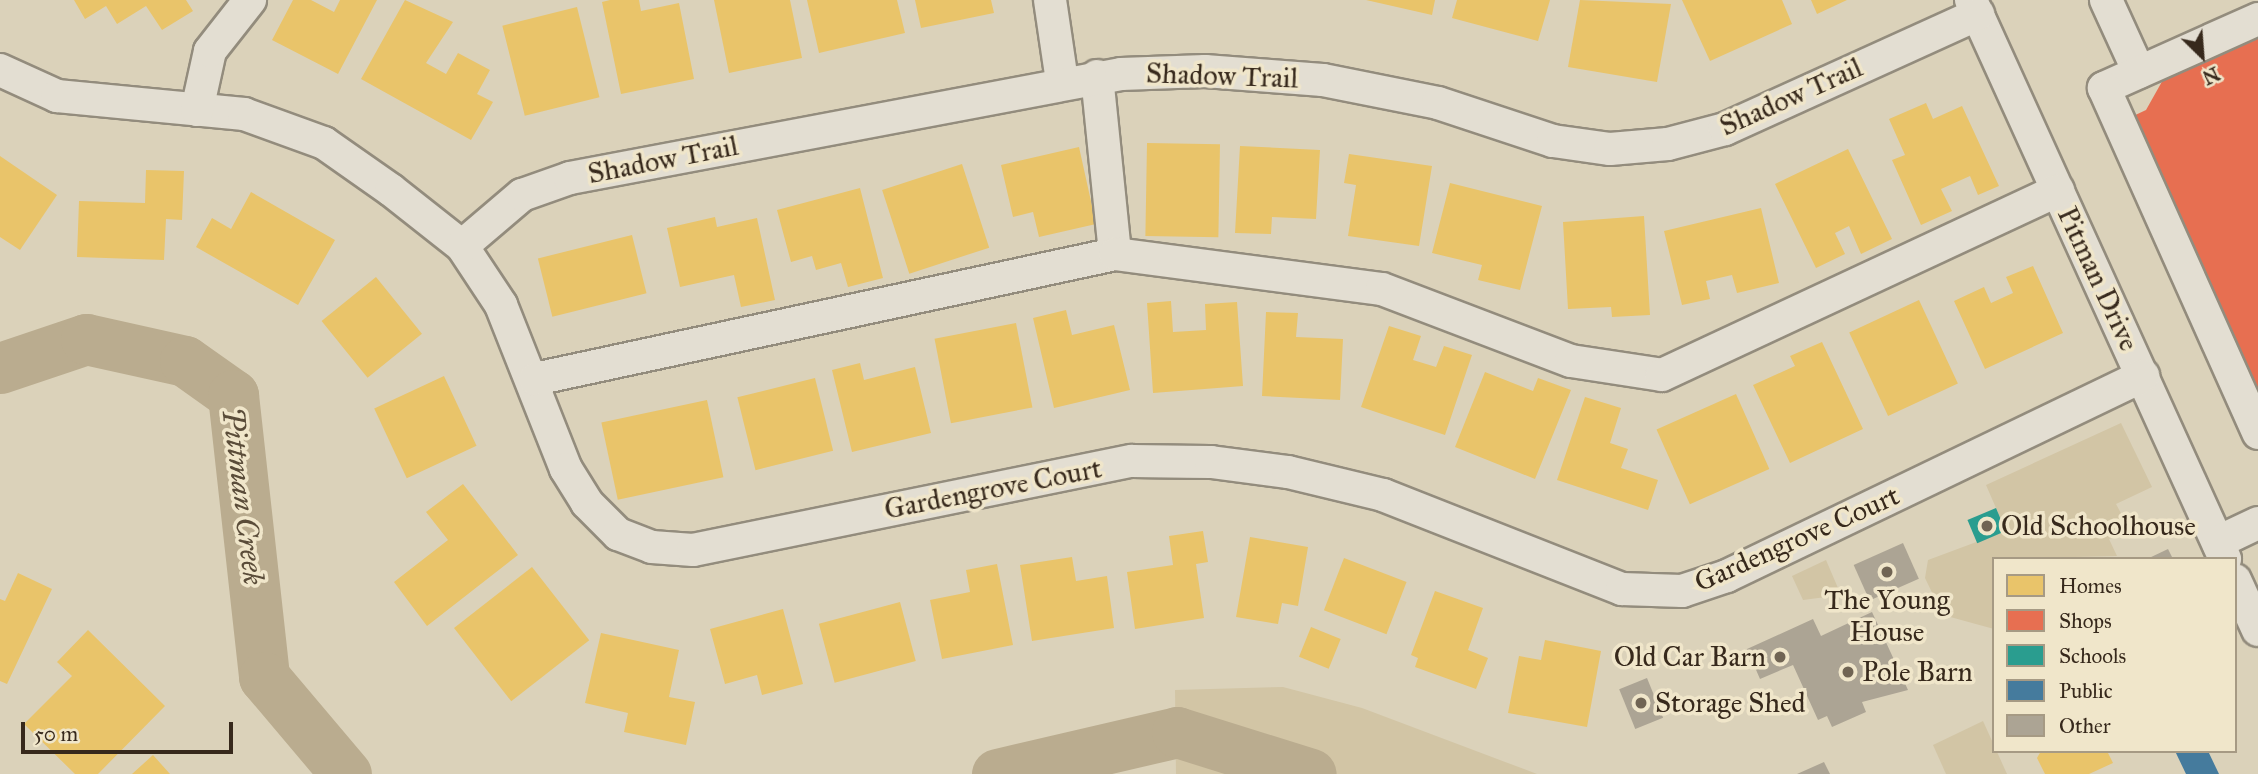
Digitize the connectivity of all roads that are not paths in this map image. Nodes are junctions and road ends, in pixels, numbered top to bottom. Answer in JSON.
{"nodes":[{"id":1,"x":250,"y":0,"type":"edge"},
{"id":2,"x":1050,"y":0,"type":"edge"},
{"id":3,"x":2106,"y":0,"type":"edge"},
{"id":4,"x":1975,"y":7,"type":"edge"},
{"id":5,"x":2258,"y":19,"type":"edge"},
{"id":6,"x":0,"y":70,"type":"edge"},
{"id":7,"x":2140,"y":72,"type":"junction"},
{"id":8,"x":1097,"y":76,"type":"junction"},
{"id":9,"x":1062,"y":81,"type":"junction"},
{"id":10,"x":197,"y":110,"type":"junction"},
{"id":11,"x":2058,"y":190,"type":"junction"},
{"id":12,"x":462,"y":246,"type":"junction"},
{"id":13,"x":1115,"y":254,"type":"junction"},
{"id":14,"x":2143,"y":376,"type":"junction"},
{"id":15,"x":535,"y":379,"type":"junction"},
{"id":16,"x":2258,"y":433,"type":"edge"},
{"id":17,"x":2258,"y":523,"type":"edge"},
{"id":18,"x":2221,"y":550,"type":"edge"},
{"id":19,"x":2237,"y":584,"type":"edge"},
{"id":20,"x":2258,"y":630,"type":"edge"}],
"edges":[{"from":1,"to":10,"type":"street"},
{"from":2,"to":9,"type":"street"},
{"from":3,"to":7,"type":"street"},
{"from":4,"to":8,"type":"street","name":"Shadow Trail"},
{"from":4,"to":11,"type":"street","name":"Pitman Drive"},
{"from":5,"to":7,"type":"street"},
{"from":6,"to":10,"type":"street","name":"Gardengrove Court"},
{"from":7,"to":16,"type":"street"},
{"from":8,"to":9,"type":"street","name":"Shadow Trail"},
{"from":8,"to":13,"type":"street"},
{"from":9,"to":12,"type":"street","name":"Shadow Trail"},
{"from":10,"to":12,"type":"street","name":"Gardengrove Court"},
{"from":11,"to":13,"type":"street"},
{"from":11,"to":14,"type":"street","name":"Pitman Drive"},
{"from":12,"to":15,"type":"street","name":"Gardengrove Court"},
{"from":13,"to":15,"type":"street"},
{"from":14,"to":15,"type":"street","name":"Gardengrove Court"},
{"from":14,"to":18,"type":"street","name":"Pitman Drive"},
{"from":17,"to":18,"type":"street"},
{"from":19,"to":20,"type":"street"}]}
